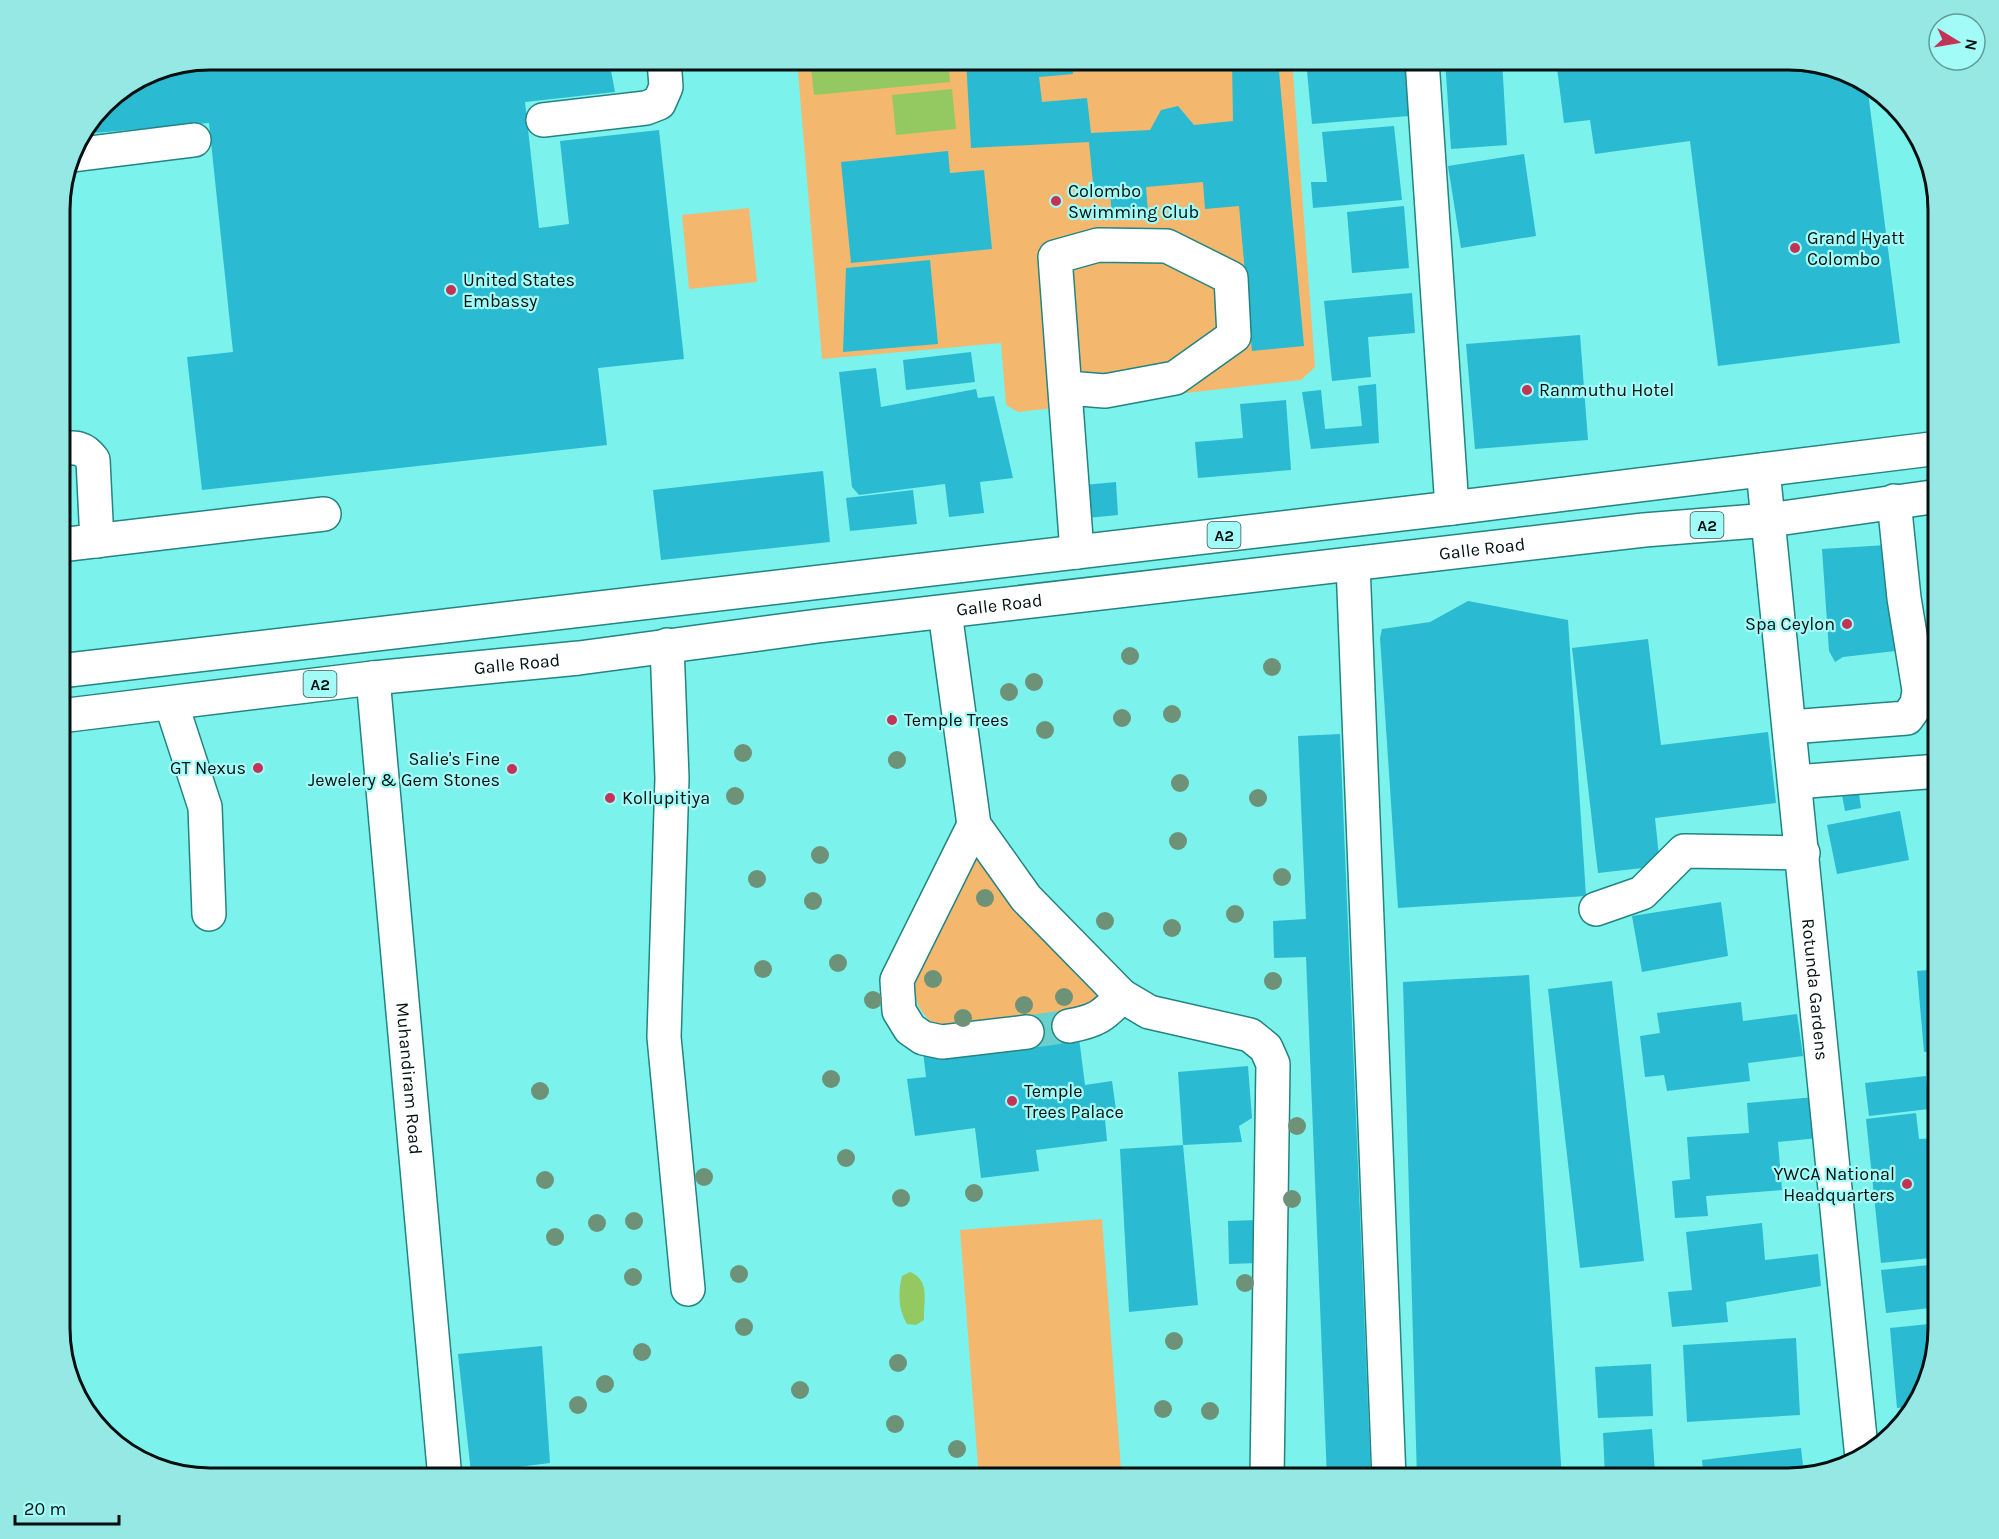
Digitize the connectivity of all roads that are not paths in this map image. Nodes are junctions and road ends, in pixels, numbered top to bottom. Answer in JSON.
{"nodes":[{"id":1,"x":1423,"y":70,"type":"edge"},
{"id":2,"x":665,"y":71,"type":"edge"},
{"id":3,"x":543,"y":120,"type":"dead end"},
{"id":4,"x":194,"y":140,"type":"dead end"},
{"id":5,"x":82,"y":154,"type":"edge"},
{"id":6,"x":1067,"y":388,"type":"junction"},
{"id":7,"x":71,"y":447,"type":"edge"},
{"id":8,"x":1928,"y":449,"type":"edge"},
{"id":9,"x":1764,"y":470,"type":"junction"},
{"id":10,"x":1928,"y":497,"type":"edge"},
{"id":11,"x":1894,"y":501,"type":"junction"},
{"id":12,"x":1452,"y":508,"type":"junction"},
{"id":13,"x":324,"y":514,"type":"dead end"},
{"id":14,"x":1769,"y":520,"type":"junction"},
{"id":15,"x":97,"y":541,"type":"junction"},
{"id":16,"x":71,"y":544,"type":"edge"},
{"id":17,"x":1077,"y":552,"type":"junction"},
{"id":18,"x":1353,"y":564,"type":"junction"},
{"id":19,"x":939,"y":568,"type":"junction"},
{"id":20,"x":666,"y":600,"type":"junction"},
{"id":21,"x":945,"y":612,"type":"junction"},
{"id":22,"x":668,"y":645,"type":"junction"},
{"id":23,"x":71,"y":670,"type":"edge"},
{"id":24,"x":373,"y":678,"type":"junction"},
{"id":25,"x":171,"y":703,"type":"junction"},
{"id":26,"x":71,"y":715,"type":"edge"},
{"id":27,"x":1790,"y":727,"type":"junction"},
{"id":28,"x":1928,"y":772,"type":"edge"},
{"id":29,"x":1795,"y":782,"type":"junction"},
{"id":30,"x":974,"y":825,"type":"junction"},
{"id":31,"x":1803,"y":853,"type":"junction"},
{"id":32,"x":1596,"y":909,"type":"dead end"},
{"id":33,"x":209,"y":914,"type":"dead end"},
{"id":34,"x":1122,"y":996,"type":"junction"},
{"id":35,"x":1069,"y":1026,"type":"tunnel mouth"},
{"id":36,"x":1027,"y":1032,"type":"tunnel mouth"},
{"id":37,"x":688,"y":1289,"type":"dead end"},
{"id":38,"x":1861,"y":1449,"type":"edge"},
{"id":39,"x":444,"y":1468,"type":"edge"},
{"id":40,"x":1267,"y":1468,"type":"edge"},
{"id":41,"x":1389,"y":1468,"type":"edge"}],
"edges":[{"from":1,"to":12,"type":"main road"},
{"from":2,"to":3,"type":"main road"},
{"from":4,"to":5,"type":"main road"},
{"from":6,"to":6,"type":"main road"},
{"from":6,"to":17,"type":"main road"},
{"from":7,"to":15,"type":"main road"},
{"from":8,"to":9,"type":"main road","number":"A2"},
{"from":9,"to":12,"type":"main road","number":"A2"},
{"from":9,"to":14,"type":"main road","name":"Rotunda Gardens"},
{"from":10,"to":11,"type":"main road","name":"Galle Road","number":"A2"},
{"from":11,"to":14,"type":"main road","name":"Galle Road","number":"A2"},
{"from":11,"to":27,"type":"main road"},
{"from":12,"to":17,"type":"main road","number":"A2"},
{"from":13,"to":15,"type":"main road"},
{"from":14,"to":18,"type":"main road","name":"Galle Road","number":"A2"},
{"from":14,"to":27,"type":"main road","name":"Rotunda Gardens"},
{"from":15,"to":16,"type":"main road"},
{"from":17,"to":19,"type":"main road","number":"A2"},
{"from":18,"to":21,"type":"main road","name":"Galle Road","number":"A2"},
{"from":18,"to":41,"type":"main road"},
{"from":19,"to":20,"type":"main road","number":"A2"},
{"from":19,"to":21,"type":"main road"},
{"from":20,"to":22,"type":"main road"},
{"from":20,"to":23,"type":"main road","number":"A2"},
{"from":21,"to":22,"type":"main road","name":"Galle Road","number":"A2"},
{"from":21,"to":30,"type":"main road"},
{"from":22,"to":24,"type":"main road","name":"Galle Road","number":"A2"},
{"from":22,"to":37,"type":"main road"},
{"from":24,"to":25,"type":"main road","name":"Galle Road","number":"A2"},
{"from":24,"to":39,"type":"main road","name":"Muhandiram Road"},
{"from":25,"to":26,"type":"main road","name":"Galle Road","number":"A2"},
{"from":25,"to":33,"type":"main road"},
{"from":27,"to":29,"type":"main road","name":"Rotunda Gardens"},
{"from":28,"to":29,"type":"main road"},
{"from":29,"to":31,"type":"main road","name":"Rotunda Gardens"},
{"from":30,"to":34,"type":"main road"},
{"from":30,"to":36,"type":"main road"},
{"from":31,"to":32,"type":"main road"},
{"from":31,"to":38,"type":"main road","name":"Rotunda Gardens"},
{"from":34,"to":35,"type":"main road"},
{"from":34,"to":40,"type":"main road"}]}
